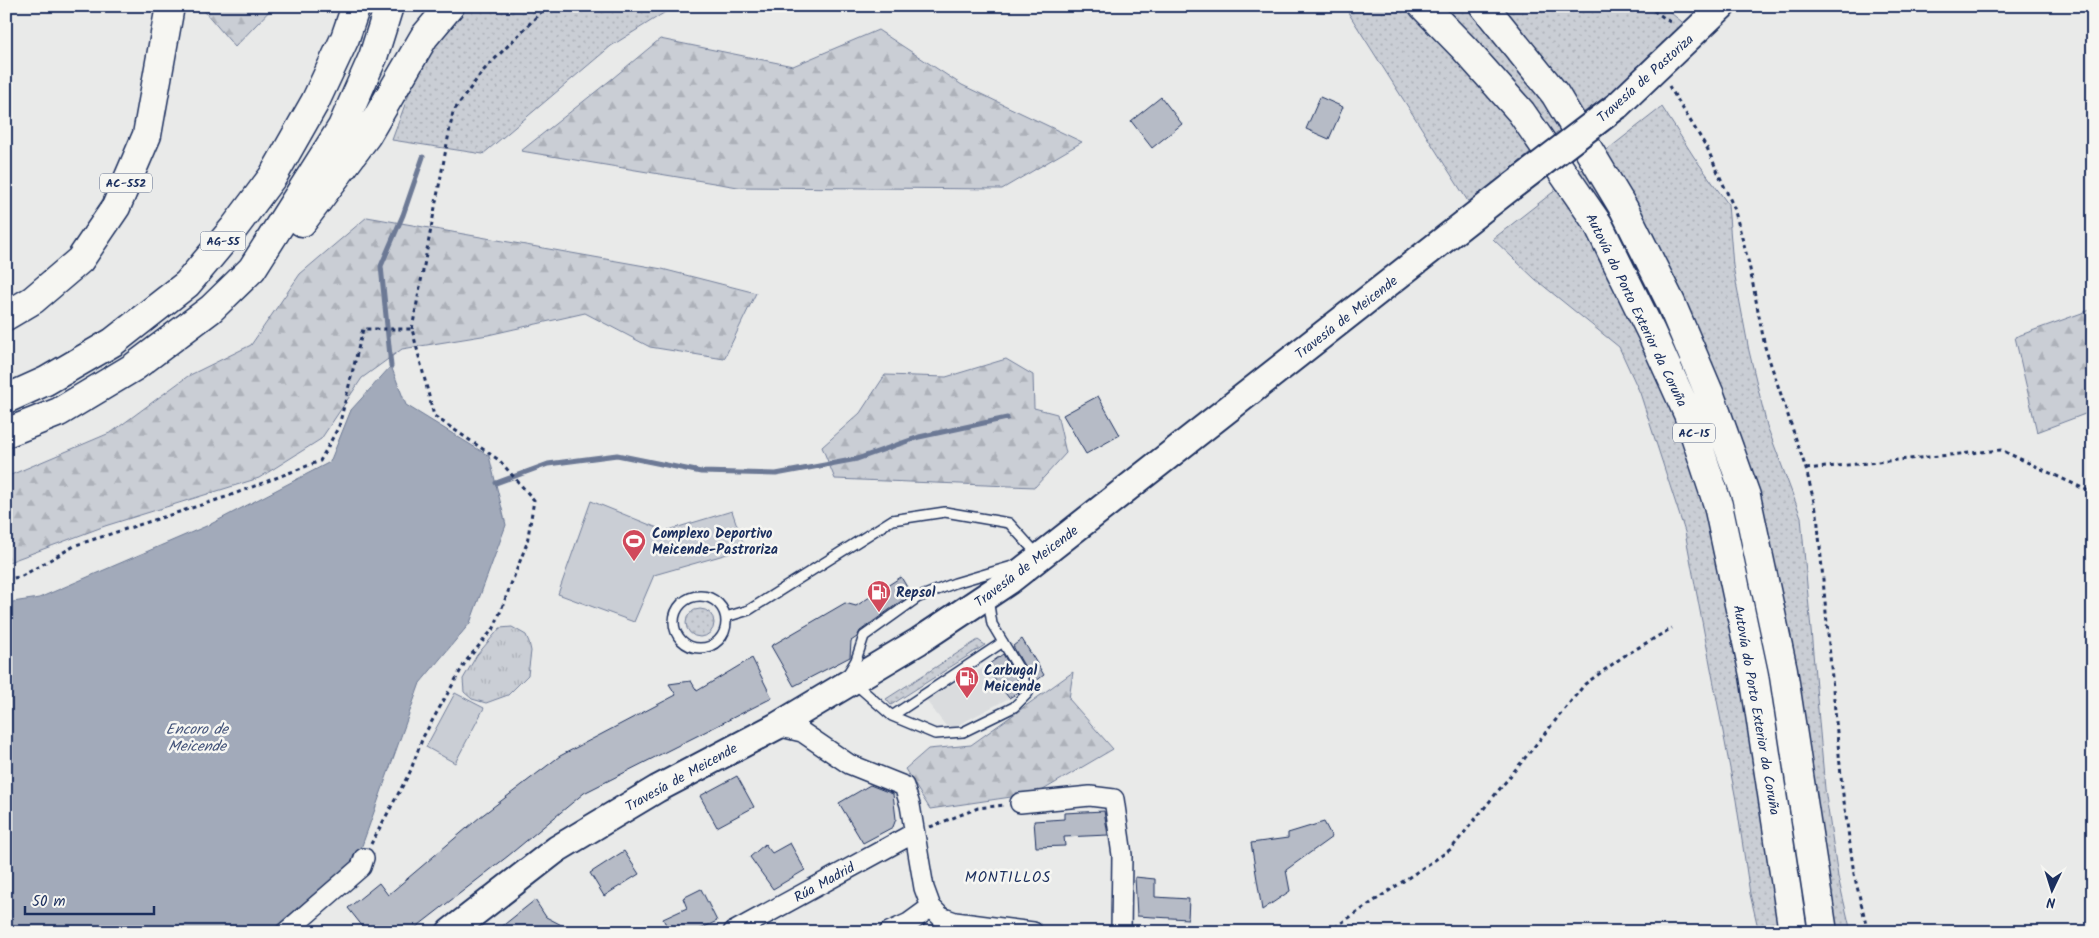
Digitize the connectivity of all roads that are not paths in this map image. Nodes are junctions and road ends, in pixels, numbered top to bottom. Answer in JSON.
{"nodes":[{"id":1,"x":170,"y":6,"type":"edge"},
{"id":2,"x":356,"y":6,"type":"edge"},
{"id":3,"x":389,"y":6,"type":"edge"},
{"id":4,"x":450,"y":6,"type":"edge"},
{"id":5,"x":1423,"y":6,"type":"edge"},
{"id":6,"x":1484,"y":6,"type":"edge"},
{"id":7,"x":1722,"y":6,"type":"edge"},
{"id":8,"x":1566,"y":146,"type":"joint"},
{"id":9,"x":252,"y":269,"type":"junction"},
{"id":10,"x":6,"y":316,"type":"edge"},
{"id":11,"x":6,"y":399,"type":"edge"},
{"id":12,"x":6,"y":433,"type":"edge"},
{"id":13,"x":1040,"y":557,"type":"junction"},
{"id":14,"x":988,"y":595,"type":"junction"},
{"id":15,"x":726,"y":617,"type":"junction"},
{"id":16,"x":1002,"y":642,"type":"junction"},
{"id":17,"x":845,"y":684,"type":"junction"},
{"id":18,"x":811,"y":705,"type":"junction"},
{"id":19,"x":892,"y":716,"type":"junction"},
{"id":20,"x":777,"y":726,"type":"junction"},
{"id":21,"x":823,"y":748,"type":"junction"},
{"id":22,"x":1020,"y":803,"type":"road end"},
{"id":23,"x":914,"y":833,"type":"junction"},
{"id":24,"x":364,"y":858,"type":"road end"},
{"id":25,"x":931,"y":908,"type":"junction"},
{"id":26,"x":286,"y":932,"type":"edge"},
{"id":27,"x":450,"y":932,"type":"edge"},
{"id":28,"x":733,"y":932,"type":"edge"},
{"id":29,"x":889,"y":932,"type":"edge"},
{"id":30,"x":1033,"y":932,"type":"edge"},
{"id":31,"x":1121,"y":932,"type":"edge"},
{"id":32,"x":1793,"y":932,"type":"edge"},
{"id":33,"x":1823,"y":932,"type":"edge"}],
"edges":[{"from":1,"to":10,"type":"main road","number":"AC-552"},
{"from":2,"to":11,"type":"main road","number":"AG-55"},
{"from":3,"to":9,"type":"main road","number":"AG-55"},
{"from":4,"to":9,"type":"main road"},
{"from":5,"to":32,"type":"main road","name":"Autovía do Porto Exterior da Coruña","number":"AC-15"},
{"from":6,"to":33,"type":"main road","name":"Autovía do Porto Exterior da Coruña","number":"AC-15"},
{"from":7,"to":8,"type":"main road","name":"Travesía de Pastoriza","bridge":true},
{"from":8,"to":13,"type":"main road","name":"Travesía de Meicende","bridge":true},
{"from":9,"to":12,"type":"main road","number":"AG-55"},
{"from":13,"to":14,"type":"main road","name":"Travesía de Meicende"},
{"from":13,"to":15,"type":"lane"},
{"from":13,"to":17,"type":"lane"},
{"from":14,"to":16,"type":"lane"},
{"from":14,"to":17,"type":"main road","name":"Travesía de Meicende"},
{"from":15,"to":15,"type":"lane"},
{"from":16,"to":19,"type":"lane"},
{"from":16,"to":19,"type":"lane"},
{"from":17,"to":18,"type":"main road","name":"Travesía de Meicende"},
{"from":17,"to":19,"type":"lane"},
{"from":18,"to":20,"type":"main road","name":"Travesía de Meicende"},
{"from":18,"to":21,"type":"street"},
{"from":20,"to":21,"type":"street"},
{"from":20,"to":27,"type":"main road","name":"Travesía de Meicende"},
{"from":21,"to":23,"type":"street"},
{"from":22,"to":31,"type":"street"},
{"from":23,"to":25,"type":"street"},
{"from":23,"to":28,"type":"street","name":"Rúa Madrid"},
{"from":24,"to":26,"type":"street"},
{"from":25,"to":29,"type":"street"},
{"from":25,"to":30,"type":"street"}]}
